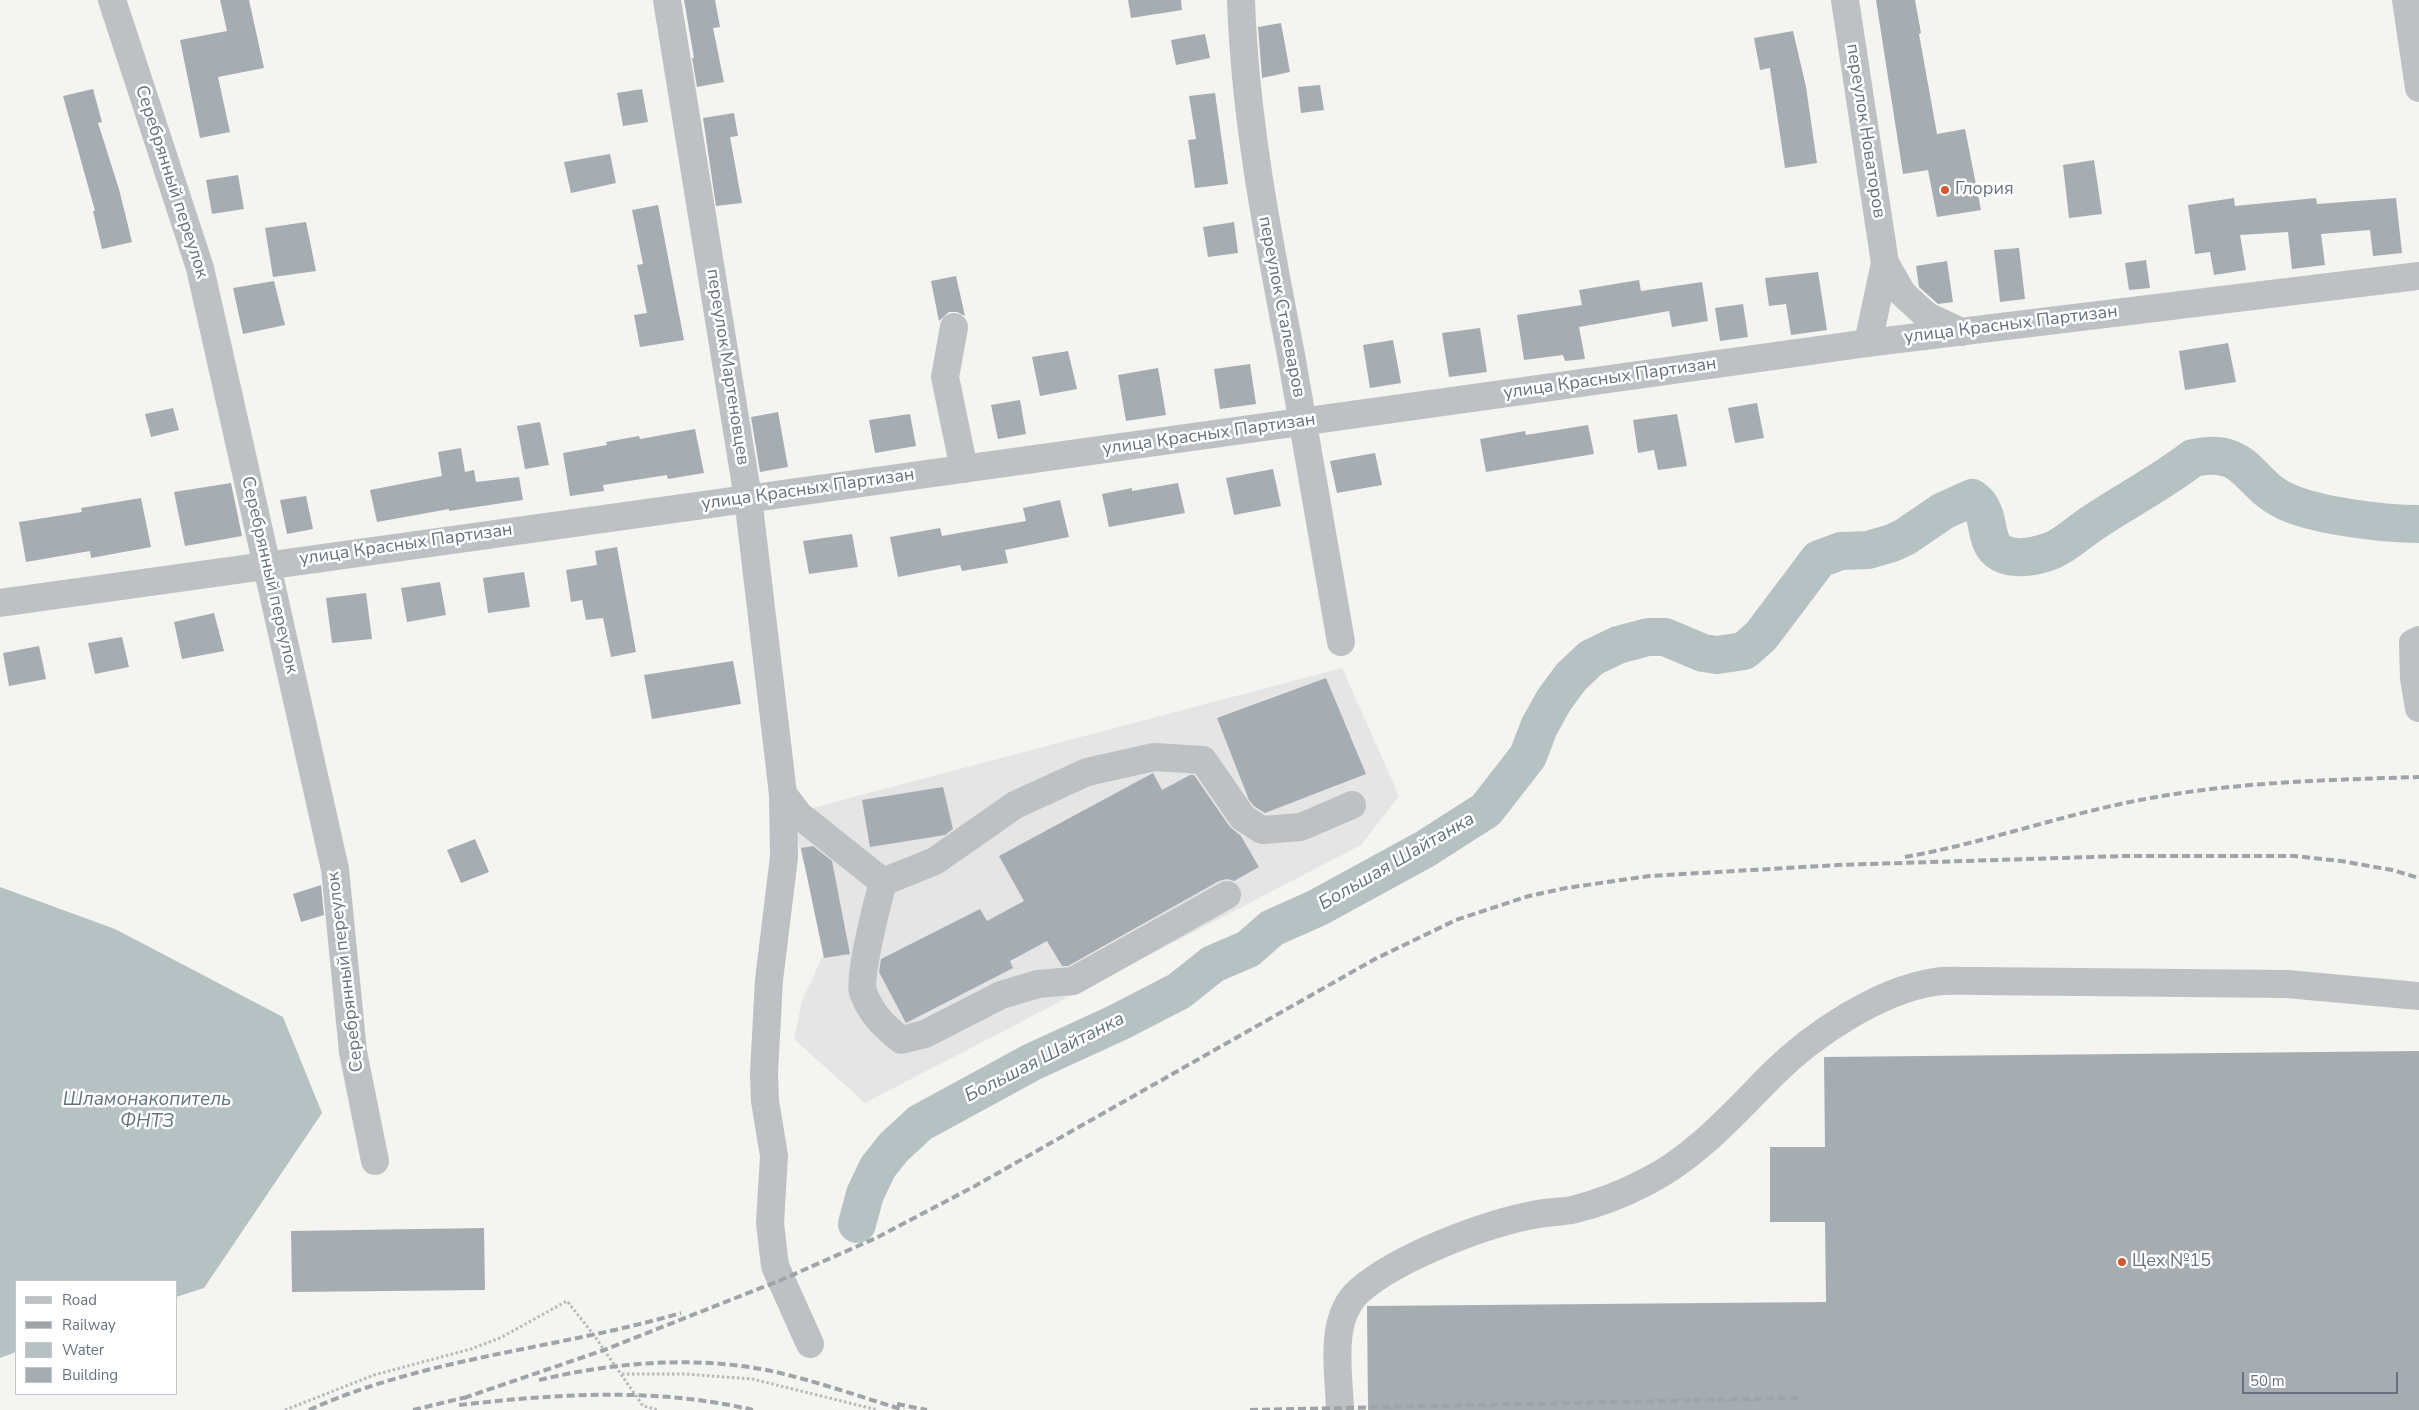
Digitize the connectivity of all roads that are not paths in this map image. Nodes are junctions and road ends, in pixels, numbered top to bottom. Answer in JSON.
{"nodes":[{"id":1,"x":112,"y":0,"type":"edge"},
{"id":2,"x":667,"y":0,"type":"edge"},
{"id":3,"x":1241,"y":0,"type":"edge"},
{"id":4,"x":1845,"y":0,"type":"edge"},
{"id":5,"x":2406,"y":0,"type":"edge"},
{"id":6,"x":2419,"y":88,"type":"edge"},
{"id":7,"x":1885,"y":263,"type":"junction"},
{"id":8,"x":2419,"y":276,"type":"edge"},
{"id":9,"x":954,"y":327,"type":"dead end"},
{"id":10,"x":1960,"y":332,"type":"junction"},
{"id":11,"x":1868,"y":343,"type":"junction"},
{"id":12,"x":1303,"y":422,"type":"junction"},
{"id":13,"x":964,"y":469,"type":"junction"},
{"id":14,"x":748,"y":498,"type":"junction"},
{"id":15,"x":266,"y":564,"type":"junction"},
{"id":16,"x":0,"y":603,"type":"edge"},
{"id":17,"x":2419,"y":640,"type":"edge"},
{"id":18,"x":1341,"y":642,"type":"dead end"},
{"id":19,"x":2419,"y":708,"type":"edge"},
{"id":20,"x":783,"y":794,"type":"junction"},
{"id":21,"x":1352,"y":805,"type":"dead end"},
{"id":22,"x":883,"y":882,"type":"junction"},
{"id":23,"x":1227,"y":895,"type":"dead end"},
{"id":24,"x":2419,"y":996,"type":"edge"},
{"id":25,"x":375,"y":1162,"type":"dead end"},
{"id":26,"x":810,"y":1344,"type":"dead end"},
{"id":27,"x":1340,"y":1410,"type":"edge"}],
"edges":[{"from":1,"to":15,"type":"street","name":"Серебрянный переулок"},
{"from":2,"to":14,"type":"street","name":"переулок Мартеновцев"},
{"from":3,"to":12,"type":"street","name":"переулок Сталеваров"},
{"from":4,"to":7,"type":"street","name":"переулок Новаторов"},
{"from":5,"to":6,"type":"street"},
{"from":7,"to":10,"type":"street"},
{"from":7,"to":11,"type":"street"},
{"from":8,"to":10,"type":"street","name":"улица Красных Партизан"},
{"from":9,"to":13,"type":"street"},
{"from":10,"to":11,"type":"street","name":"улица Красных Партизан"},
{"from":11,"to":12,"type":"street","name":"улица Красных Партизан"},
{"from":12,"to":13,"type":"street","name":"улица Красных Партизан"},
{"from":12,"to":18,"type":"street","name":"переулок Сталеваров"},
{"from":13,"to":14,"type":"street","name":"улица Красных Партизан"},
{"from":14,"to":15,"type":"street","name":"улица Красных Партизан"},
{"from":14,"to":20,"type":"street","name":"переулок Мартеновцев"},
{"from":15,"to":16,"type":"street","name":"улица Красных Партизан"},
{"from":15,"to":25,"type":"street","name":"Серебрянный переулок"},
{"from":17,"to":19,"type":"street"},
{"from":20,"to":22,"type":"street"},
{"from":20,"to":26,"type":"street","name":"переулок Мартеновцев"},
{"from":21,"to":22,"type":"street"},
{"from":22,"to":23,"type":"street"},
{"from":24,"to":27,"type":"street"}]}
